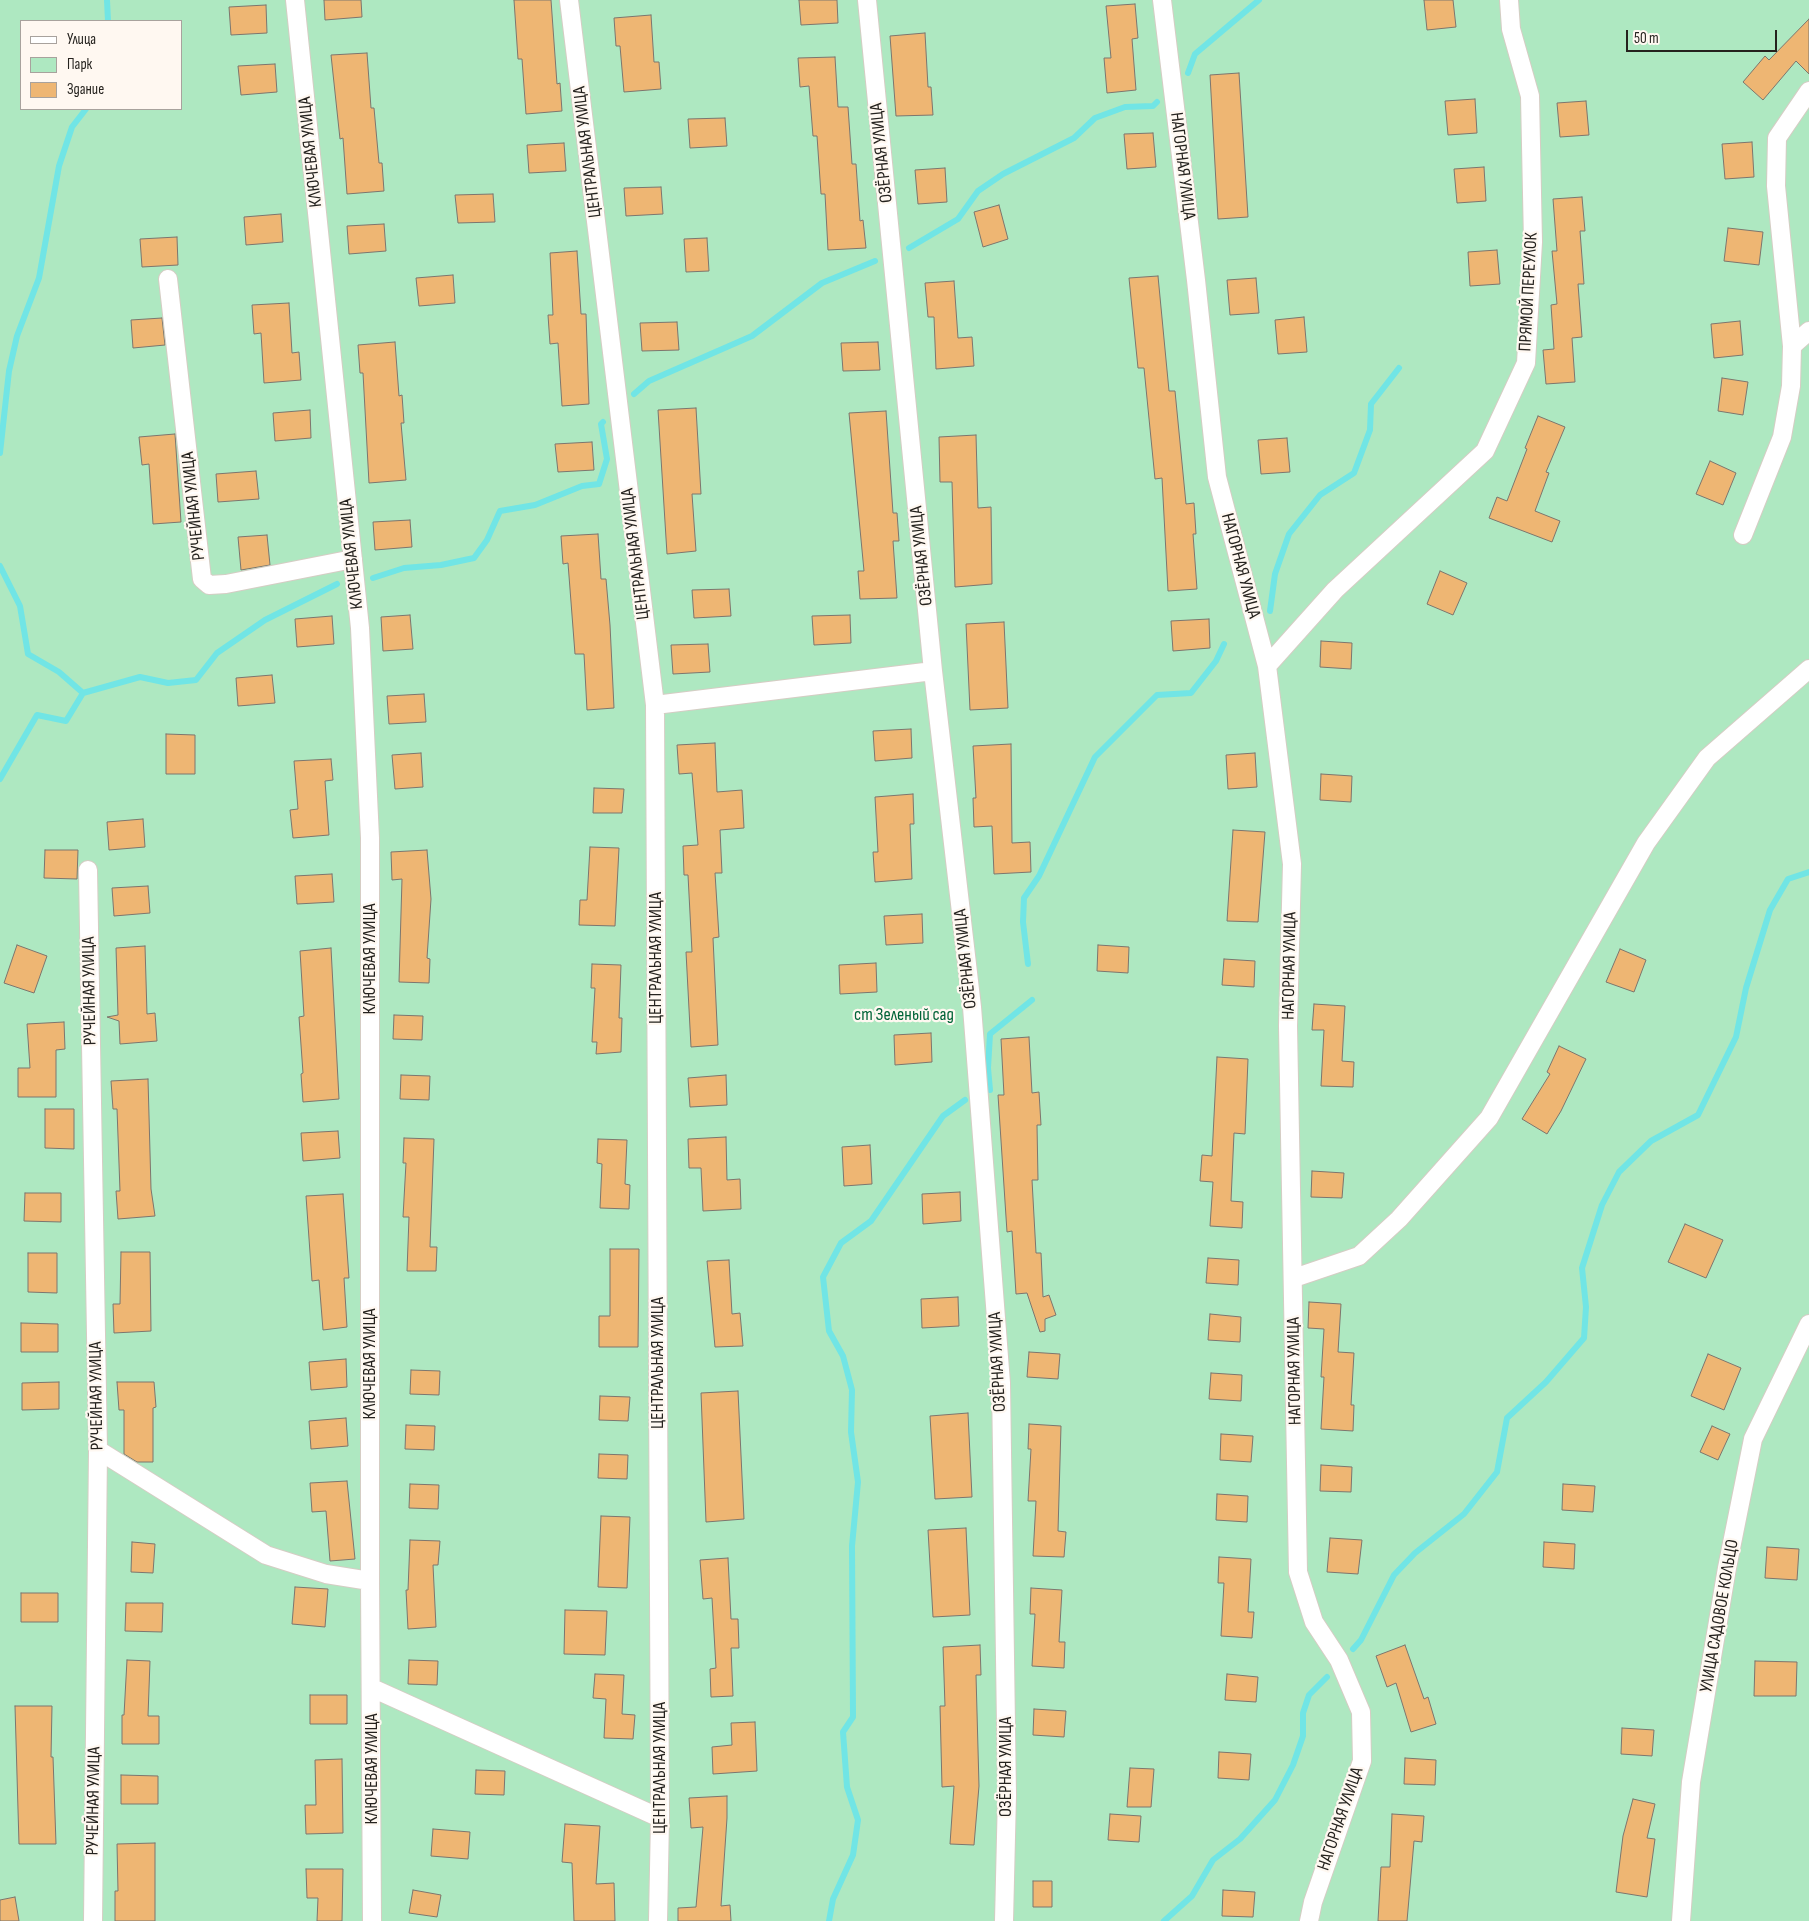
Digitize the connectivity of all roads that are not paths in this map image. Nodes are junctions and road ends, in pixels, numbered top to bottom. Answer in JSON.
{"nodes":[{"id":1,"x":295,"y":0,"type":"edge"},
{"id":2,"x":569,"y":0,"type":"edge"},
{"id":3,"x":867,"y":0,"type":"edge"},
{"id":4,"x":1162,"y":0,"type":"edge"},
{"id":5,"x":1509,"y":0,"type":"edge"},
{"id":6,"x":1809,"y":90,"type":"edge"},
{"id":7,"x":168,"y":279,"type":"dead end"},
{"id":8,"x":1809,"y":331,"type":"edge"},
{"id":9,"x":1792,"y":346,"type":"junction"},
{"id":10,"x":1742,"y":535,"type":"dead end"},
{"id":11,"x":353,"y":559,"type":"junction"},
{"id":12,"x":1267,"y":666,"type":"junction"},
{"id":13,"x":1809,"y":669,"type":"edge"},
{"id":14,"x":933,"y":671,"type":"junction"},
{"id":15,"x":655,"y":705,"type":"junction"},
{"id":16,"x":88,"y":870,"type":"dead end"},
{"id":17,"x":1294,"y":1278,"type":"junction"},
{"id":18,"x":1809,"y":1324,"type":"edge"},
{"id":19,"x":98,"y":1450,"type":"junction"},
{"id":20,"x":370,"y":1581,"type":"junction"},
{"id":21,"x":372,"y":1688,"type":"junction"},
{"id":22,"x":660,"y":1818,"type":"junction"},
{"id":23,"x":93,"y":1921,"type":"edge"},
{"id":24,"x":372,"y":1921,"type":"edge"},
{"id":25,"x":658,"y":1921,"type":"edge"},
{"id":26,"x":1004,"y":1921,"type":"edge"},
{"id":27,"x":1309,"y":1921,"type":"edge"},
{"id":28,"x":1681,"y":1921,"type":"edge"}],
"edges":[{"from":1,"to":11,"type":"street","name":"КЛЮЧЕВАЯ УЛИЦА"},
{"from":2,"to":15,"type":"street","name":"ЦЕНТРАЛЬНАЯ УЛИЦА"},
{"from":3,"to":14,"type":"street","name":"ОЗЁРНАЯ УЛИЦА"},
{"from":4,"to":12,"type":"street","name":"НАГОРНАЯ УЛИЦА"},
{"from":5,"to":12,"type":"street","name":"ПРЯМОЙ ПЕРЕУЛОК"},
{"from":6,"to":9,"type":"street"},
{"from":7,"to":11,"type":"street","name":"РУЧЕЙНАЯ УЛИЦА"},
{"from":8,"to":9,"type":"street"},
{"from":9,"to":10,"type":"street"},
{"from":11,"to":20,"type":"street","name":"КЛЮЧЕВАЯ УЛИЦА"},
{"from":12,"to":17,"type":"street","name":"НАГОРНАЯ УЛИЦА"},
{"from":13,"to":17,"type":"street"},
{"from":14,"to":15,"type":"street"},
{"from":14,"to":26,"type":"street","name":"ОЗЁРНАЯ УЛИЦА"},
{"from":15,"to":22,"type":"street","name":"ЦЕНТРАЛЬНАЯ УЛИЦА"},
{"from":16,"to":19,"type":"street","name":"РУЧЕЙНАЯ УЛИЦА"},
{"from":17,"to":27,"type":"street","name":"НАГОРНАЯ УЛИЦА"},
{"from":18,"to":28,"type":"street","name":"УЛИЦА САДОВОЕ КОЛЬЦО"},
{"from":19,"to":20,"type":"street"},
{"from":19,"to":23,"type":"street","name":"РУЧЕЙНАЯ УЛИЦА"},
{"from":20,"to":21,"type":"street","name":"КЛЮЧЕВАЯ УЛИЦА"},
{"from":21,"to":22,"type":"street"},
{"from":21,"to":24,"type":"street","name":"КЛЮЧЕВАЯ УЛИЦА"},
{"from":22,"to":25,"type":"street","name":"ЦЕНТРАЛЬНАЯ УЛИЦА"}]}
